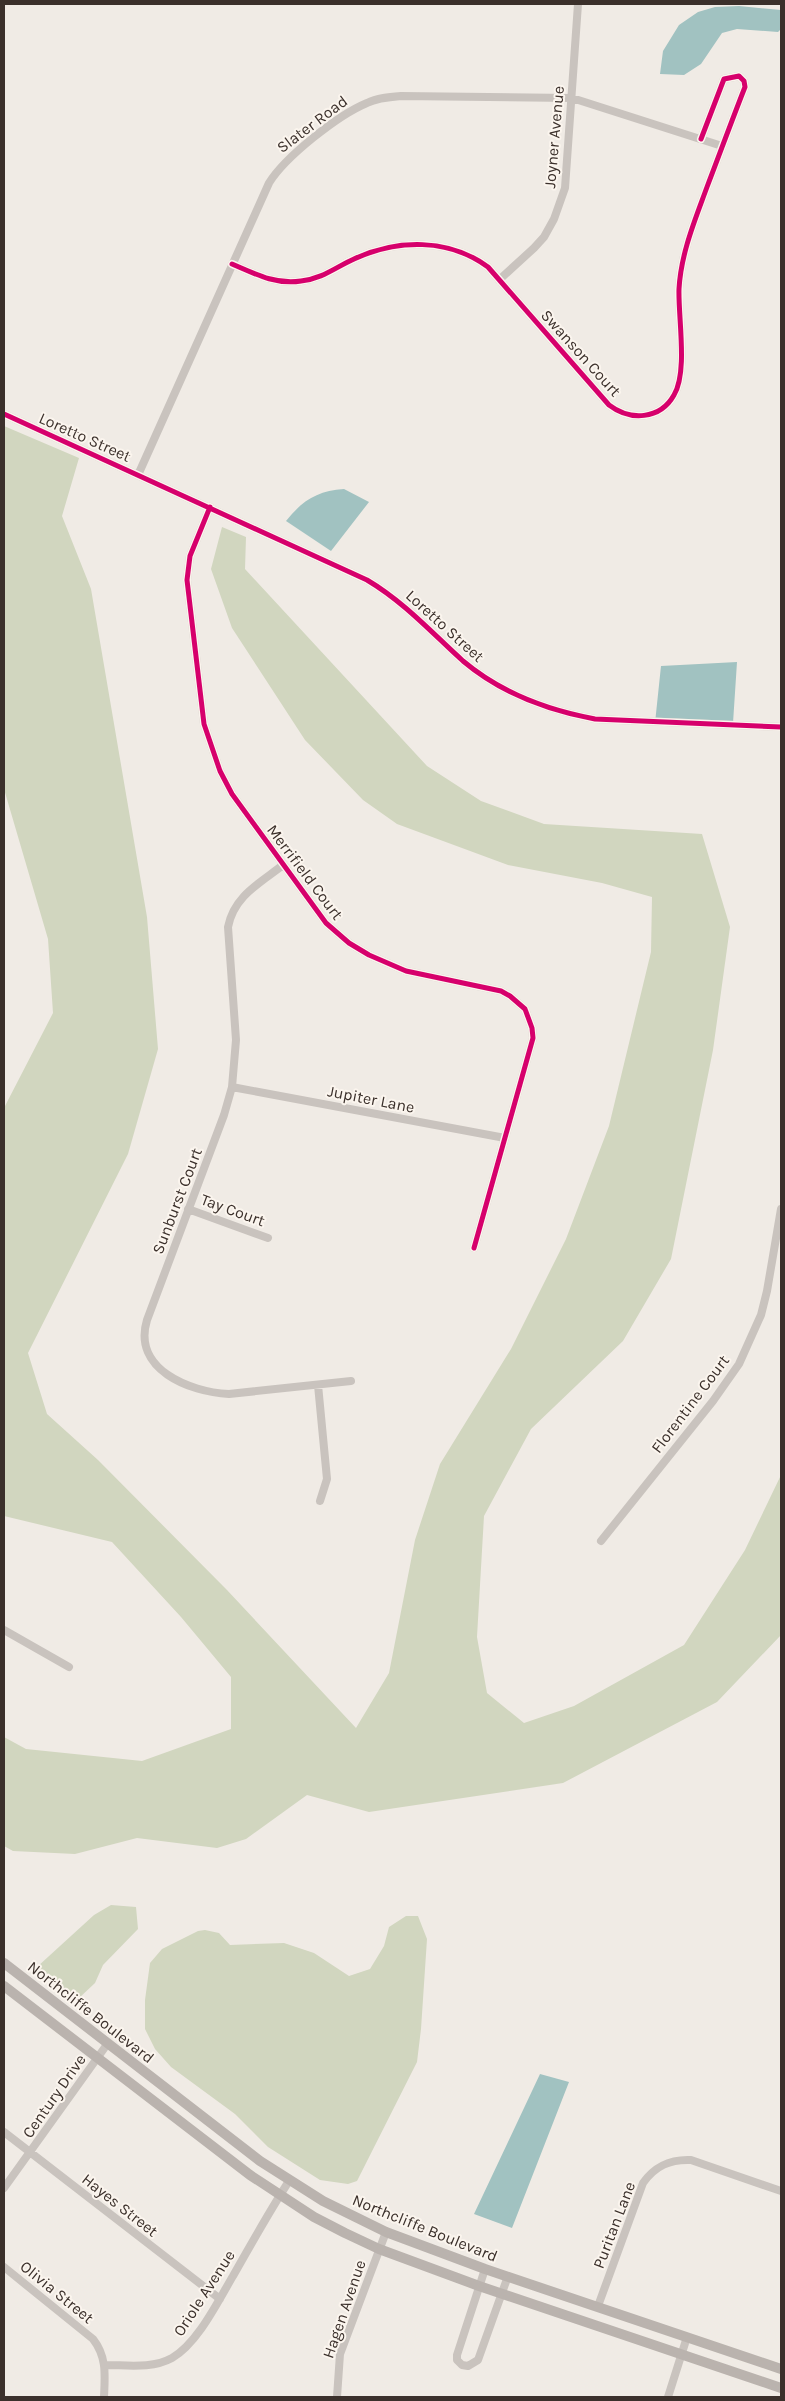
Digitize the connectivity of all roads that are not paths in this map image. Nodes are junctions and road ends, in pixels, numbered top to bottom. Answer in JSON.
{"nodes":[{"id":1,"x":578,"y":4,"type":"edge"},
{"id":2,"x":572,"y":98,"type":"junction"},
{"id":3,"x":701,"y":139,"type":"junction"},
{"id":4,"x":722,"y":146,"type":"junction"},
{"id":5,"x":232,"y":264,"type":"junction"},
{"id":6,"x":499,"y":280,"type":"junction"},
{"id":7,"x":4,"y":414,"type":"edge"},
{"id":8,"x":138,"y":474,"type":"junction"},
{"id":9,"x":210,"y":508,"type":"junction"},
{"id":10,"x":781,"y":727,"type":"edge"},
{"id":11,"x":283,"y":865,"type":"junction"},
{"id":12,"x":232,"y":1087,"type":"junction"},
{"id":13,"x":505,"y":1138,"type":"junction"},
{"id":14,"x":188,"y":1209,"type":"junction"},
{"id":15,"x":781,"y":1209,"type":"edge"},
{"id":16,"x":268,"y":1238,"type":"dead end"},
{"id":17,"x":474,"y":1248,"type":"dead end"},
{"id":18,"x":351,"y":1381,"type":"dead end"},
{"id":19,"x":318,"y":1384,"type":"junction"},
{"id":20,"x":320,"y":1501,"type":"dead end"},
{"id":21,"x":601,"y":1541,"type":"dead end"},
{"id":22,"x":4,"y":1630,"type":"edge"},
{"id":23,"x":69,"y":1667,"type":"dead end"},
{"id":24,"x":4,"y":1963,"type":"edge"},
{"id":25,"x":4,"y":1986,"type":"edge"},
{"id":26,"x":108,"y":2044,"type":"junction"},
{"id":27,"x":97,"y":2058,"type":"junction"},
{"id":28,"x":4,"y":2132,"type":"edge"},
{"id":29,"x":31,"y":2153,"type":"junction"},
{"id":30,"x":289,"y":2181,"type":"junction"},
{"id":31,"x":4,"y":2188,"type":"edge"},
{"id":32,"x":781,"y":2191,"type":"edge"},
{"id":33,"x":280,"y":2196,"type":"junction"},
{"id":34,"x":386,"y":2232,"type":"junction"},
{"id":35,"x":380,"y":2248,"type":"junction"},
{"id":36,"x":4,"y":2267,"type":"edge"},
{"id":37,"x":485,"y":2269,"type":"junction"},
{"id":38,"x":508,"y":2276,"type":"junction"},
{"id":39,"x":480,"y":2286,"type":"junction"},
{"id":40,"x":501,"y":2293,"type":"junction"},
{"id":41,"x":220,"y":2299,"type":"junction"},
{"id":42,"x":598,"y":2306,"type":"junction"},
{"id":43,"x":687,"y":2337,"type":"junction"},
{"id":44,"x":681,"y":2355,"type":"junction"},
{"id":45,"x":105,"y":2365,"type":"junction"},
{"id":46,"x":781,"y":2369,"type":"edge"},
{"id":47,"x":781,"y":2388,"type":"edge"},
{"id":48,"x":104,"y":2397,"type":"edge"},
{"id":49,"x":337,"y":2397,"type":"edge"},
{"id":50,"x":668,"y":2397,"type":"edge"}],
"edges":[{"from":1,"to":2,"type":"street","name":"Joyner Avenue"},
{"from":2,"to":3,"type":"street","name":"Slater Road"},
{"from":2,"to":5,"type":"street","name":"Slater Road"},
{"from":2,"to":6,"type":"street","name":"Joyner Avenue"},
{"from":3,"to":4,"type":"street","name":"Slater Road"},
{"from":3,"to":4,"type":"street","name":"Swanson Court"},
{"from":4,"to":6,"type":"street","name":"Swanson Court"},
{"from":5,"to":6,"type":"street","name":"Swanson Court"},
{"from":5,"to":8,"type":"street","name":"Slater Road"},
{"from":7,"to":8,"type":"street","name":"Loretto Street"},
{"from":8,"to":9,"type":"street","name":"Loretto Street"},
{"from":9,"to":10,"type":"street","name":"Loretto Street"},
{"from":9,"to":11,"type":"street","name":"Merrifield Court"},
{"from":11,"to":12,"type":"street","name":"Sunburst Court"},
{"from":11,"to":13,"type":"street","name":"Merrifield Court"},
{"from":12,"to":13,"type":"street","name":"Jupiter Lane"},
{"from":12,"to":14,"type":"street","name":"Sunburst Court"},
{"from":13,"to":17,"type":"street","name":"Merrifield Court"},
{"from":14,"to":16,"type":"street","name":"Tay Court"},
{"from":14,"to":19,"type":"street","name":"Sunburst Court"},
{"from":15,"to":21,"type":"street","name":"Florentine Court"},
{"from":18,"to":19,"type":"street","name":"Sunburst Court"},
{"from":19,"to":20,"type":"street"},
{"from":22,"to":23,"type":"street"},
{"from":24,"to":26,"type":"main road","name":"Northcliffe Boulevard"},
{"from":25,"to":27,"type":"main road","name":"Northcliffe Boulevard"},
{"from":26,"to":27,"type":"street","name":"Century Drive"},
{"from":26,"to":30,"type":"main road","name":"Northcliffe Boulevard"},
{"from":27,"to":29,"type":"street","name":"Century Drive"},
{"from":27,"to":33,"type":"main road","name":"Northcliffe Boulevard"},
{"from":28,"to":29,"type":"street","name":"Hayes Street"},
{"from":29,"to":31,"type":"street","name":"Century Drive"},
{"from":29,"to":41,"type":"street","name":"Hayes Street"},
{"from":30,"to":33,"type":"street","name":"Oriole Avenue"},
{"from":30,"to":34,"type":"main road","name":"Northcliffe Boulevard"},
{"from":32,"to":42,"type":"street","name":"Puritan Lane"},
{"from":33,"to":35,"type":"main road","name":"Northcliffe Boulevard"},
{"from":33,"to":41,"type":"street","name":"Oriole Avenue"},
{"from":34,"to":35,"type":"street","name":"Hagen Avenue"},
{"from":34,"to":37,"type":"main road","name":"Northcliffe Boulevard"},
{"from":35,"to":39,"type":"main road","name":"Northcliffe Boulevard"},
{"from":35,"to":49,"type":"street","name":"Hagen Avenue"},
{"from":36,"to":45,"type":"street","name":"Olivia Street"},
{"from":37,"to":38,"type":"main road","name":"Northcliffe Boulevard"},
{"from":37,"to":39,"type":"street"},
{"from":38,"to":40,"type":"street"},
{"from":38,"to":42,"type":"main road","name":"Northcliffe Boulevard"},
{"from":39,"to":40,"type":"main road","name":"Northcliffe Boulevard"},
{"from":39,"to":40,"type":"street"},
{"from":40,"to":44,"type":"main road","name":"Northcliffe Boulevard"},
{"from":41,"to":45,"type":"street","name":"Oriole Avenue"},
{"from":42,"to":43,"type":"main road","name":"Northcliffe Boulevard"},
{"from":43,"to":44,"type":"street"},
{"from":43,"to":46,"type":"main road","name":"Northcliffe Boulevard"},
{"from":44,"to":47,"type":"main road","name":"Northcliffe Boulevard"},
{"from":44,"to":50,"type":"street"},
{"from":45,"to":48,"type":"street"}]}
